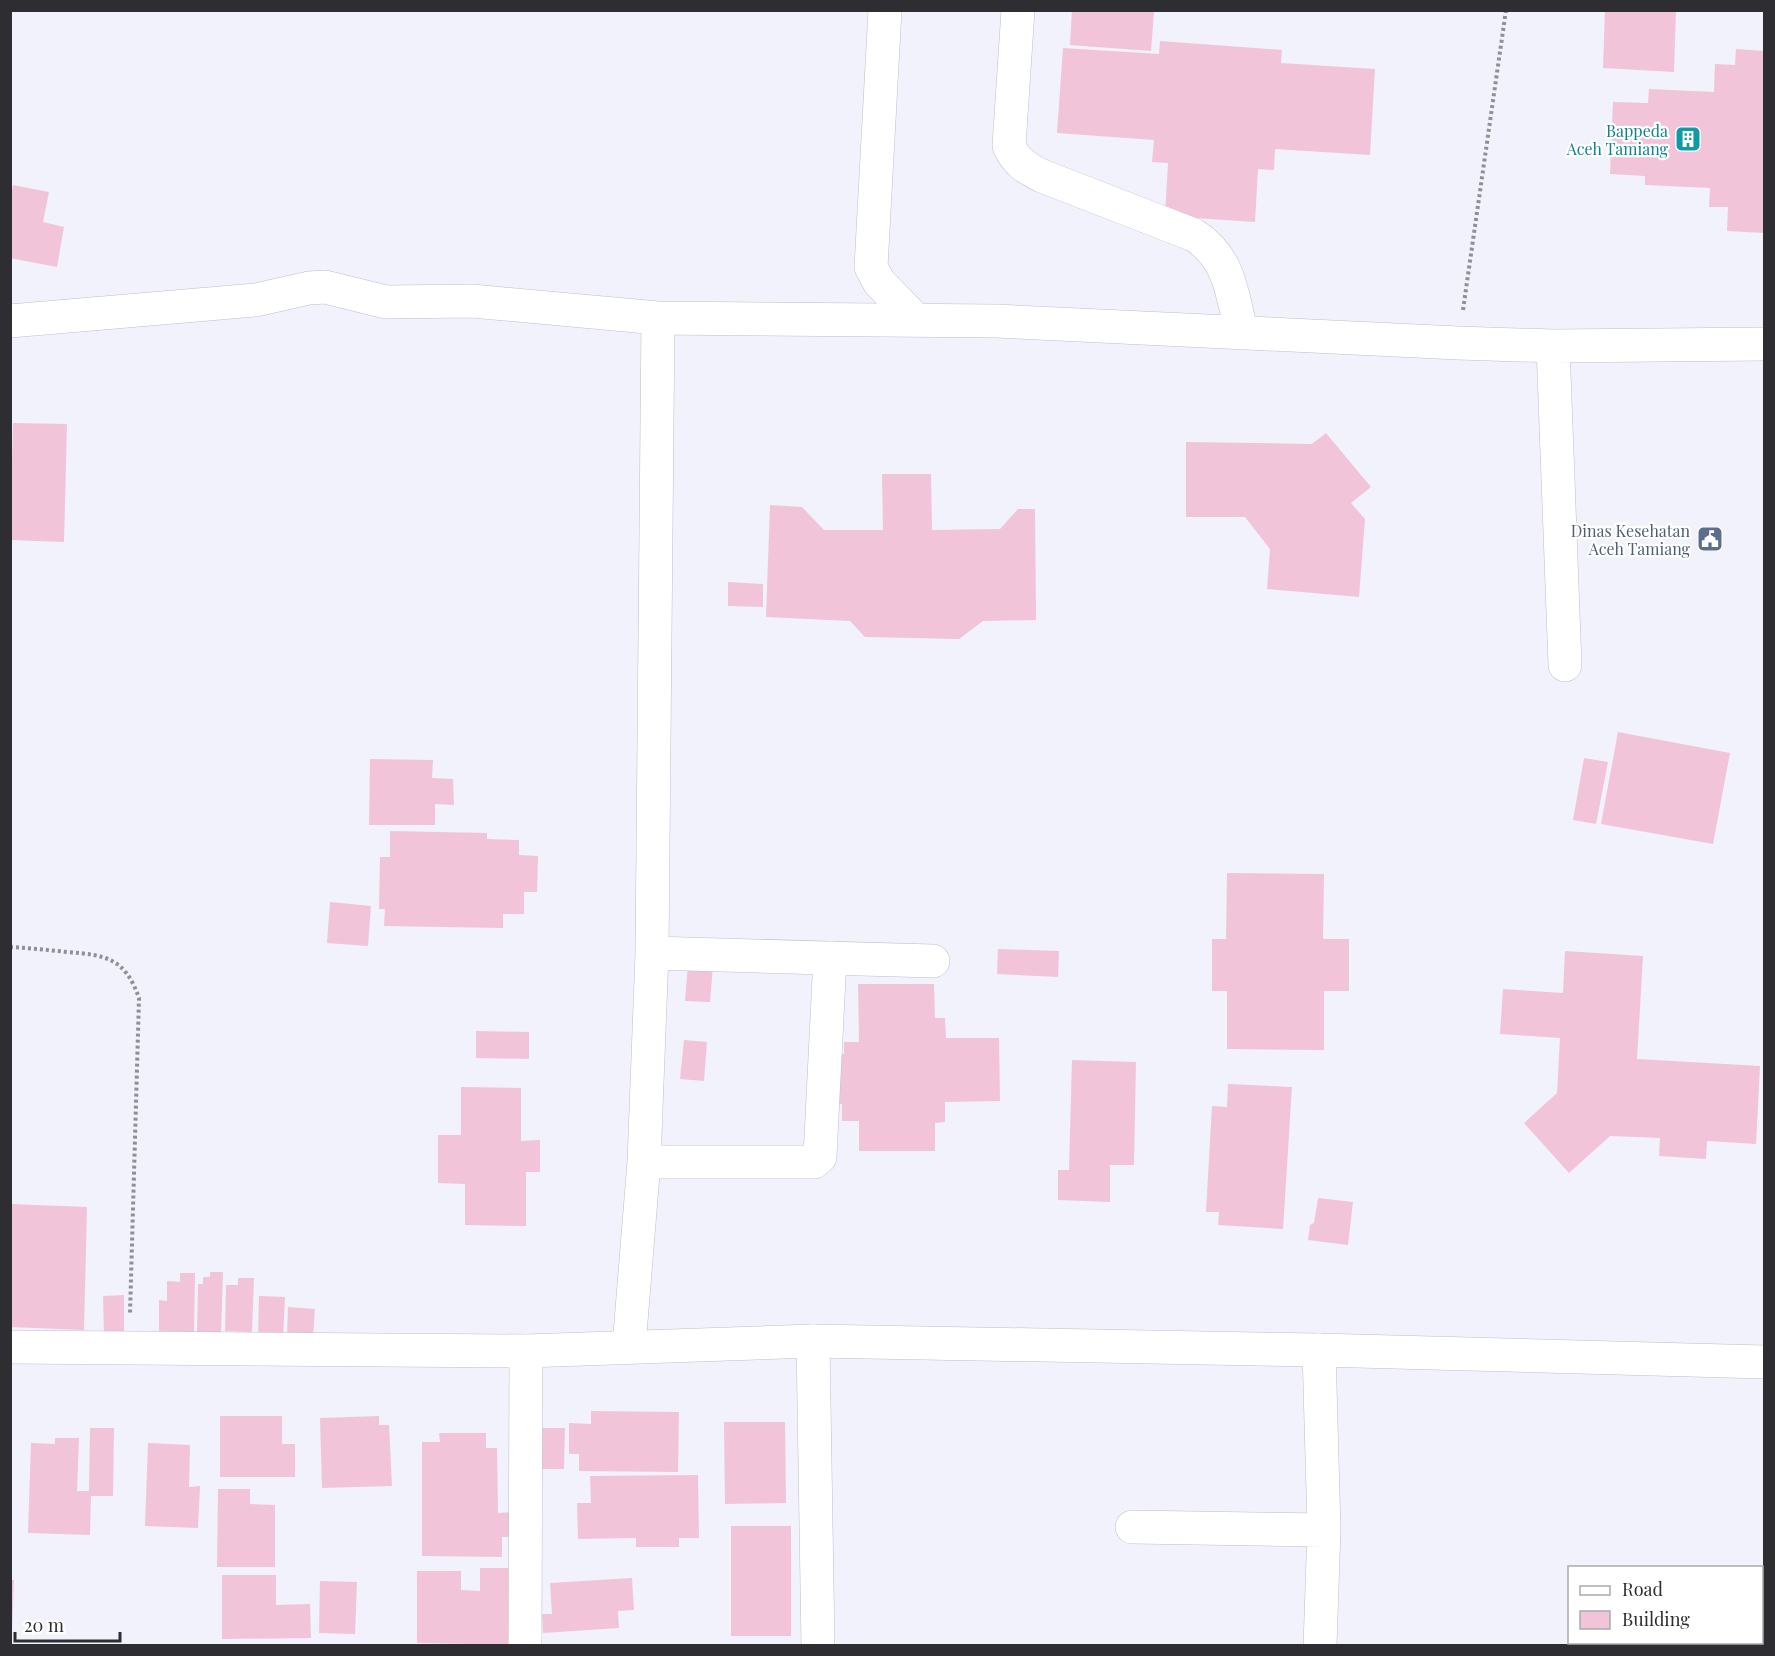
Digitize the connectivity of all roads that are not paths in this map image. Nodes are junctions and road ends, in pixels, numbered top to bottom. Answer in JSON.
{"nodes":[{"id":1,"x":885,"y":10,"type":"edge"},
{"id":2,"x":1018,"y":10,"type":"edge"},
{"id":3,"x":658,"y":318,"type":"junction"},
{"id":4,"x":915,"y":320,"type":"junction"},
{"id":5,"x":10,"y":321,"type":"edge"},
{"id":6,"x":1242,"y":333,"type":"junction"},
{"id":7,"x":1764,"y":344,"type":"edge"},
{"id":8,"x":1553,"y":346,"type":"junction"},
{"id":9,"x":1565,"y":666,"type":"dead end"},
{"id":10,"x":652,"y":953,"type":"junction"},
{"id":11,"x":830,"y":958,"type":"junction"},
{"id":12,"x":933,"y":961,"type":"dead end"},
{"id":13,"x":644,"y":1162,"type":"junction"},
{"id":14,"x":813,"y":1341,"type":"junction"},
{"id":15,"x":629,"y":1346,"type":"junction"},
{"id":16,"x":10,"y":1347,"type":"edge"},
{"id":17,"x":1319,"y":1350,"type":"junction"},
{"id":18,"x":526,"y":1351,"type":"junction"},
{"id":19,"x":1764,"y":1362,"type":"edge"},
{"id":20,"x":1131,"y":1527,"type":"dead end"},
{"id":21,"x":1324,"y":1530,"type":"junction"},
{"id":22,"x":525,"y":1646,"type":"edge"},
{"id":23,"x":818,"y":1646,"type":"edge"},
{"id":24,"x":1320,"y":1646,"type":"edge"}],
"edges":[{"from":1,"to":4,"type":"street"},
{"from":2,"to":6,"type":"street"},
{"from":3,"to":4,"type":"street"},
{"from":3,"to":5,"type":"street"},
{"from":3,"to":10,"type":"street"},
{"from":4,"to":6,"type":"street"},
{"from":6,"to":8,"type":"street"},
{"from":7,"to":8,"type":"street"},
{"from":8,"to":9,"type":"street"},
{"from":10,"to":11,"type":"street"},
{"from":10,"to":13,"type":"street"},
{"from":11,"to":12,"type":"street"},
{"from":11,"to":13,"type":"street"},
{"from":13,"to":15,"type":"street"},
{"from":14,"to":15,"type":"street"},
{"from":14,"to":17,"type":"street"},
{"from":14,"to":23,"type":"street"},
{"from":15,"to":18,"type":"street"},
{"from":16,"to":18,"type":"street"},
{"from":17,"to":19,"type":"street"},
{"from":17,"to":21,"type":"street"},
{"from":18,"to":22,"type":"street"},
{"from":20,"to":21,"type":"street"},
{"from":21,"to":24,"type":"street"}]}
